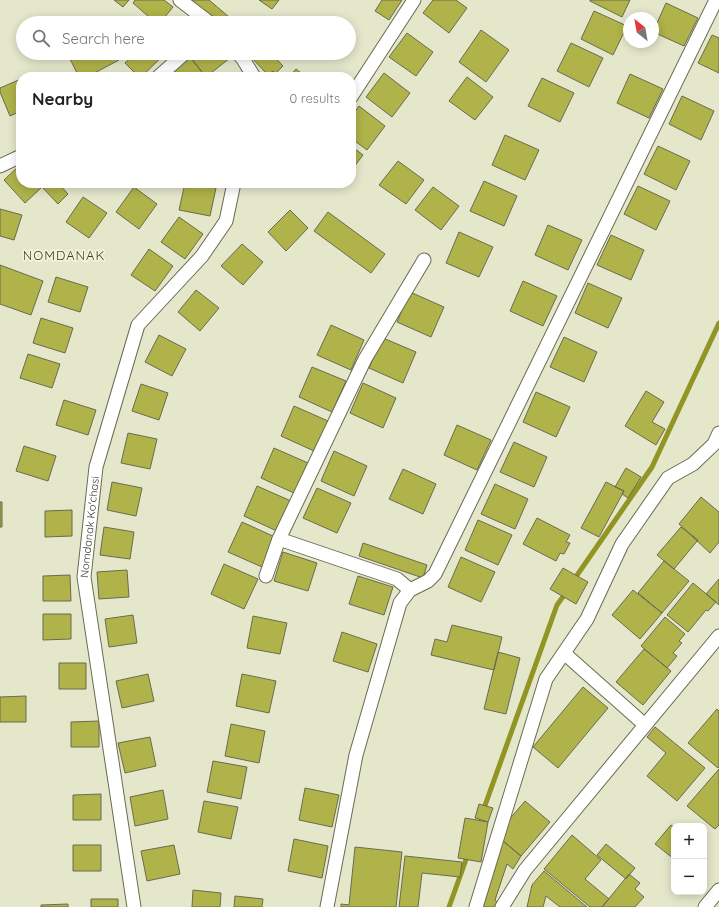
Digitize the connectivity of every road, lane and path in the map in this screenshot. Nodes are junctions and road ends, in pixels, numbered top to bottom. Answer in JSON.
{"nodes":[{"id":1,"x":180,"y":0,"type":"edge"},
{"id":2,"x":414,"y":0,"type":"edge"},
{"id":3,"x":716,"y":0,"type":"edge"},
{"id":4,"x":201,"y":16,"type":"edge"},
{"id":5,"x":177,"y":60,"type":"edge"},
{"id":6,"x":244,"y":60,"type":"edge"},
{"id":7,"x":164,"y":72,"type":"edge"},
{"id":8,"x":251,"y":72,"type":"edge"},
{"id":9,"x":356,"y":89,"type":"edge"},
{"id":10,"x":16,"y":158,"type":"edge"},
{"id":11,"x":0,"y":166,"type":"edge"},
{"id":12,"x":233,"y":188,"type":"edge"},
{"id":13,"x":424,"y":260,"type":"dead end"},
{"id":14,"x":719,"y":433,"type":"edge"},
{"id":15,"x":279,"y":539,"type":"junction"},
{"id":16,"x":266,"y":576,"type":"dead end"},
{"id":17,"x":410,"y":590,"type":"junction"},
{"id":18,"x":719,"y":636,"type":"edge"},
{"id":19,"x":564,"y":653,"type":"junction"},
{"id":20,"x":645,"y":725,"type":"junction"},
{"id":21,"x":719,"y":890,"type":"edge"},
{"id":22,"x":134,"y":907,"type":"edge"},
{"id":23,"x":327,"y":907,"type":"edge"},
{"id":24,"x":476,"y":907,"type":"edge"},
{"id":25,"x":502,"y":907,"type":"edge"},
{"id":26,"x":705,"y":907,"type":"edge"}],
"edges":[{"from":1,"to":4,"type":"street"},
{"from":2,"to":9,"type":"street"},
{"from":3,"to":17,"type":"street"},
{"from":5,"to":7,"type":"street"},
{"from":6,"to":8,"type":"street"},
{"from":10,"to":11,"type":"street"},
{"from":12,"to":22,"type":"street","name":"Nomdanak Ko'chasi"},
{"from":13,"to":15,"type":"street"},
{"from":14,"to":19,"type":"street"},
{"from":15,"to":16,"type":"street"},
{"from":15,"to":17,"type":"street"},
{"from":17,"to":23,"type":"street"},
{"from":18,"to":20,"type":"street"},
{"from":19,"to":20,"type":"street"},
{"from":19,"to":24,"type":"street"},
{"from":20,"to":25,"type":"street"},
{"from":21,"to":26,"type":"street"}]}
